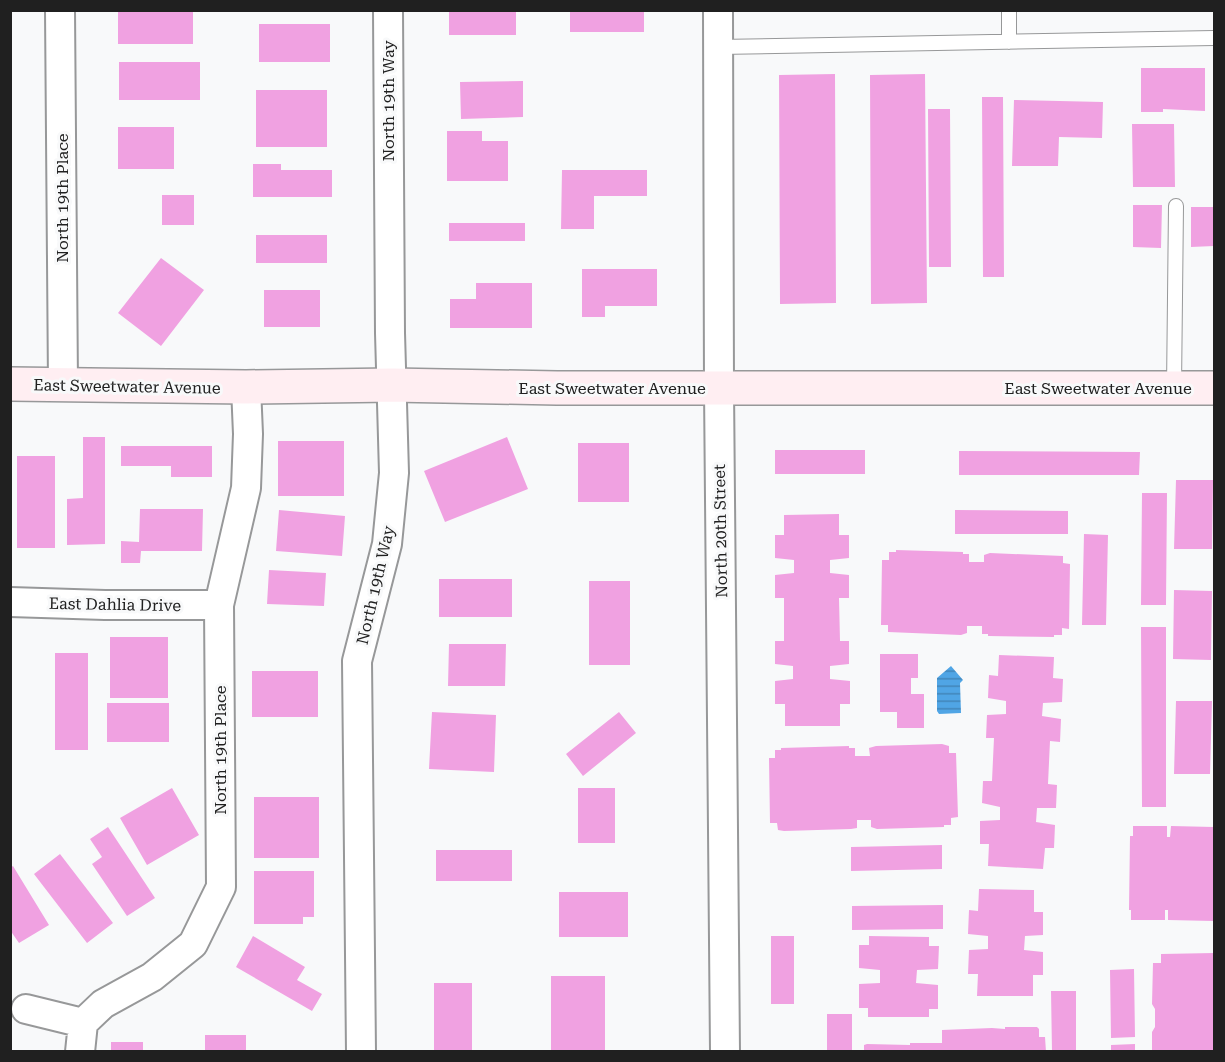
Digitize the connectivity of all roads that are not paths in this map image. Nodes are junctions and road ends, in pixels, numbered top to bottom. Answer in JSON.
{"nodes":[{"id":1,"x":60,"y":10,"type":"edge"},
{"id":2,"x":387,"y":10,"type":"edge"},
{"id":3,"x":718,"y":10,"type":"edge"},
{"id":4,"x":1009,"y":10,"type":"edge"},
{"id":5,"x":1215,"y":38,"type":"edge"},
{"id":6,"x":1009,"y":42,"type":"junction"},
{"id":7,"x":718,"y":47,"type":"junction"},
{"id":8,"x":1176,"y":206,"type":"dead end"},
{"id":9,"x":10,"y":384,"type":"edge"},
{"id":10,"x":63,"y":385,"type":"junction"},
{"id":11,"x":392,"y":386,"type":"junction"},
{"id":12,"x":246,"y":387,"type":"junction"},
{"id":13,"x":719,"y":388,"type":"junction"},
{"id":14,"x":1174,"y":388,"type":"junction"},
{"id":15,"x":1215,"y":388,"type":"edge"},
{"id":16,"x":10,"y":602,"type":"edge"},
{"id":17,"x":219,"y":606,"type":"junction"},
{"id":18,"x":26,"y":1009,"type":"dead end"},
{"id":19,"x":83,"y":1023,"type":"junction"},
{"id":20,"x":80,"y":1052,"type":"edge"},
{"id":21,"x":361,"y":1052,"type":"edge"},
{"id":22,"x":725,"y":1052,"type":"edge"}],
"edges":[{"from":1,"to":10,"type":"street","name":"North 19th Place"},
{"from":2,"to":11,"type":"street","name":"North 19th Way"},
{"from":3,"to":7,"type":"street","name":"North 20th Street"},
{"from":4,"to":6,"type":"lane"},
{"from":5,"to":6,"type":"lane"},
{"from":6,"to":7,"type":"lane"},
{"from":7,"to":13,"type":"street","name":"North 20th Street"},
{"from":8,"to":14,"type":"lane"},
{"from":9,"to":10,"type":"street","name":"East Sweetwater Avenue"},
{"from":10,"to":12,"type":"street","name":"East Sweetwater Avenue"},
{"from":11,"to":12,"type":"street","name":"East Sweetwater Avenue"},
{"from":11,"to":13,"type":"street","name":"East Sweetwater Avenue"},
{"from":11,"to":21,"type":"street","name":"North 19th Way"},
{"from":12,"to":17,"type":"street","name":"North 19th Place"},
{"from":13,"to":14,"type":"street","name":"East Sweetwater Avenue"},
{"from":13,"to":22,"type":"street","name":"North 20th Street"},
{"from":14,"to":15,"type":"street","name":"East Sweetwater Avenue"},
{"from":16,"to":17,"type":"street","name":"East Dahlia Drive"},
{"from":17,"to":19,"type":"street","name":"North 19th Place"},
{"from":18,"to":19,"type":"street"},
{"from":19,"to":20,"type":"street"}]}
